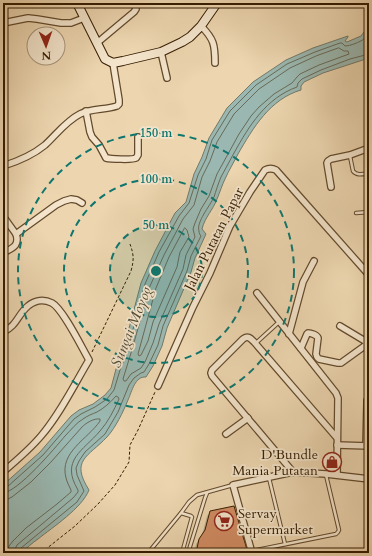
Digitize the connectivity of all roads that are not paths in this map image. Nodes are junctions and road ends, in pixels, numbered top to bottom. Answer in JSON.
{"nodes":[{"id":1,"x":77,"y":3,"type":"edge"},
{"id":2,"x":134,"y":3,"type":"edge"},
{"id":3,"x":217,"y":3,"type":"edge"},
{"id":4,"x":84,"y":18,"type":"junction"},
{"id":5,"x":3,"y":23,"type":"edge"},
{"id":6,"x":201,"y":26,"type":"junction"},
{"id":7,"x":96,"y":43,"type":"junction"},
{"id":8,"x":161,"y":52,"type":"junction"},
{"id":9,"x":113,"y":63,"type":"junction"},
{"id":10,"x":215,"y":63,"type":"dead end"},
{"id":11,"x":167,"y":78,"type":"dead end"},
{"id":12,"x":86,"y":111,"type":"junction"},
{"id":13,"x":138,"y":137,"type":"dead end"},
{"id":14,"x":369,"y":148,"type":"edge"},
{"id":15,"x":350,"y":155,"type":"junction"},
{"id":16,"x":3,"y":166,"type":"edge"},
{"id":17,"x":369,"y":173,"type":"edge"},
{"id":18,"x":331,"y":187,"type":"dead end"},
{"id":19,"x":82,"y":203,"type":"dead end"},
{"id":20,"x":369,"y":212,"type":"edge"},
{"id":21,"x":356,"y":213,"type":"dead end"},
{"id":22,"x":3,"y":216,"type":"edge"},
{"id":23,"x":16,"y":234,"type":"junction"},
{"id":24,"x":3,"y":253,"type":"edge"},
{"id":25,"x":314,"y":261,"type":"dead end"},
{"id":26,"x":369,"y":274,"type":"edge"},
{"id":27,"x":257,"y":293,"type":"dead end"},
{"id":28,"x":280,"y":322,"type":"junction"},
{"id":29,"x":340,"y":326,"type":"dead end"},
{"id":30,"x":4,"y":330,"type":"edge"},
{"id":31,"x":289,"y":334,"type":"junction"},
{"id":32,"x":255,"y":343,"type":"junction"},
{"id":33,"x":301,"y":348,"type":"junction"},
{"id":34,"x":158,"y":386,"type":"road end"},
{"id":35,"x":369,"y":399,"type":"edge"},
{"id":36,"x":248,"y":418,"type":"junction"},
{"id":37,"x":226,"y":434,"type":"dead end"},
{"id":38,"x":337,"y":438,"type":"junction"},
{"id":39,"x":337,"y":445,"type":"junction"},
{"id":40,"x":367,"y":446,"type":"edge"},
{"id":41,"x":3,"y":472,"type":"edge"},
{"id":42,"x":293,"y":472,"type":"junction"},
{"id":43,"x":326,"y":474,"type":"junction"},
{"id":44,"x":337,"y":475,"type":"junction"},
{"id":45,"x":269,"y":477,"type":"junction"},
{"id":46,"x":369,"y":479,"type":"edge"},
{"id":47,"x":233,"y":485,"type":"junction"},
{"id":48,"x":207,"y":492,"type":"junction"},
{"id":49,"x":181,"y":512,"type":"junction"},
{"id":50,"x":187,"y":535,"type":"junction"},
{"id":51,"x":193,"y":536,"type":"junction"},
{"id":52,"x":285,"y":544,"type":"junction"},
{"id":53,"x":252,"y":552,"type":"edge"},
{"id":54,"x":148,"y":553,"type":"edge"},
{"id":55,"x":182,"y":553,"type":"edge"},
{"id":56,"x":188,"y":553,"type":"edge"}],
"edges":[{"from":1,"to":4,"type":"street"},
{"from":2,"to":7,"type":"street"},
{"from":3,"to":6,"type":"street"},
{"from":4,"to":5,"type":"street"},
{"from":4,"to":7,"type":"street"},
{"from":6,"to":8,"type":"street"},
{"from":6,"to":10,"type":"street"},
{"from":7,"to":9,"type":"street"},
{"from":8,"to":9,"type":"street"},
{"from":8,"to":11,"type":"street"},
{"from":9,"to":12,"type":"street"},
{"from":12,"to":13,"type":"street"},
{"from":12,"to":16,"type":"street"},
{"from":14,"to":15,"type":"street"},
{"from":15,"to":17,"type":"lane"},
{"from":15,"to":18,"type":"street"},
{"from":19,"to":23,"type":"street"},
{"from":20,"to":21,"type":"lane"},
{"from":22,"to":23,"type":"street"},
{"from":23,"to":24,"type":"street"},
{"from":25,"to":31,"type":"street"},
{"from":26,"to":34,"type":"street","name":"Jalan Putatan Papar"},
{"from":27,"to":28,"type":"street"},
{"from":28,"to":31,"type":"street"},
{"from":28,"to":32,"type":"lane"},
{"from":29,"to":33,"type":"street"},
{"from":30,"to":41,"type":"street"},
{"from":31,"to":33,"type":"street"},
{"from":32,"to":36,"type":"street"},
{"from":32,"to":38,"type":"street"},
{"from":33,"to":38,"type":"street"},
{"from":35,"to":40,"type":"street"},
{"from":36,"to":37,"type":"street"},
{"from":36,"to":42,"type":"street"},
{"from":38,"to":39,"type":"street"},
{"from":39,"to":40,"type":"street"},
{"from":39,"to":44,"type":"street"},
{"from":42,"to":43,"type":"street"},
{"from":42,"to":45,"type":"street"},
{"from":43,"to":44,"type":"street"},
{"from":43,"to":52,"type":"lane"},
{"from":44,"to":46,"type":"street"},
{"from":45,"to":47,"type":"street"},
{"from":45,"to":52,"type":"lane"},
{"from":47,"to":48,"type":"lane"},
{"from":47,"to":53,"type":"street"},
{"from":48,"to":49,"type":"lane"},
{"from":48,"to":51,"type":"lane"},
{"from":49,"to":50,"type":"lane"},
{"from":49,"to":54,"type":"lane"},
{"from":50,"to":51,"type":"lane"},
{"from":50,"to":55,"type":"lane"},
{"from":51,"to":56,"type":"lane"},
{"from":52,"to":53,"type":"lane"}]}
